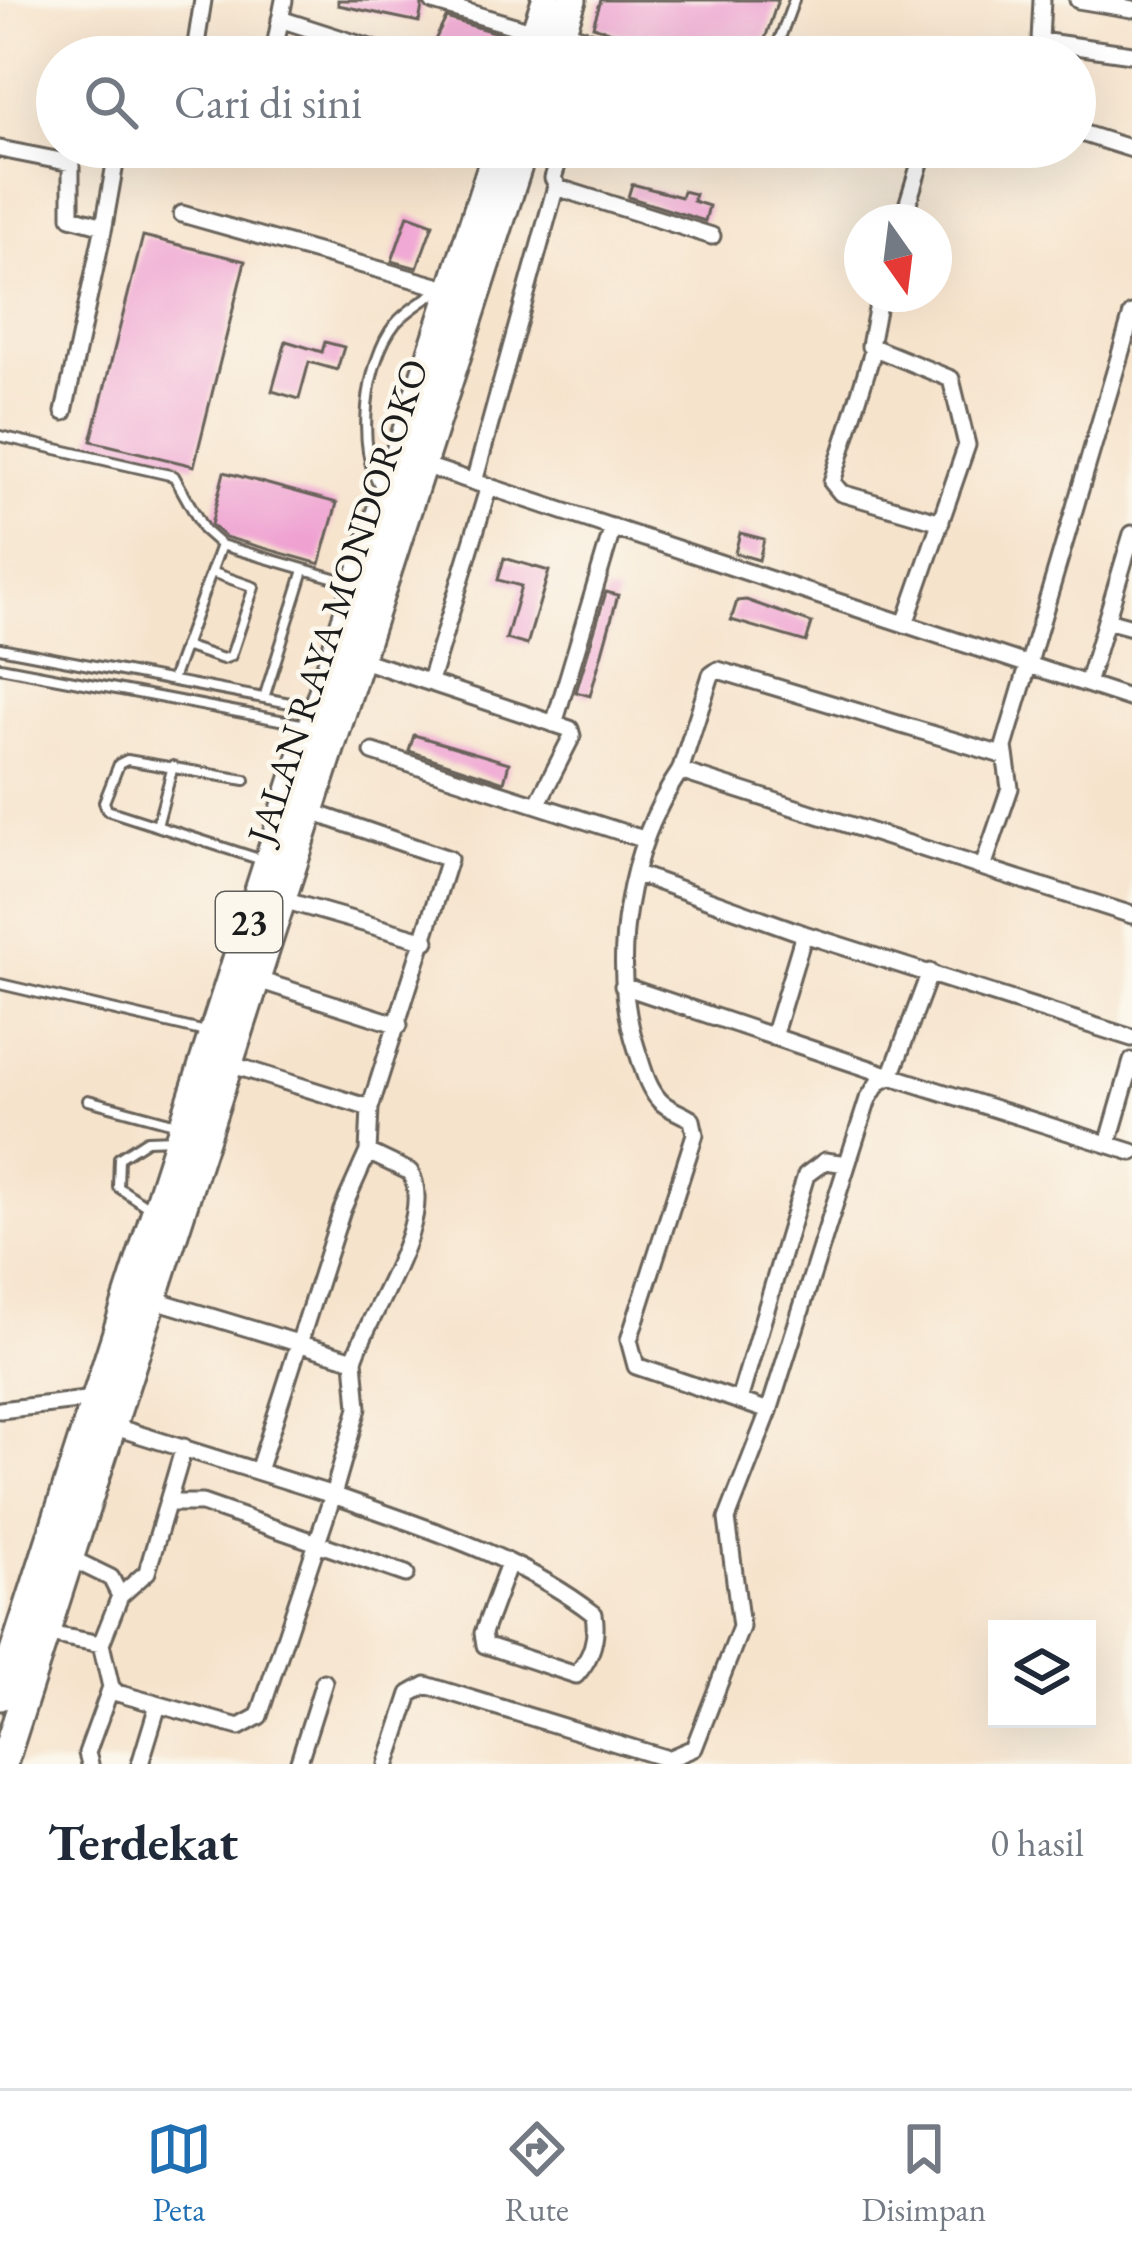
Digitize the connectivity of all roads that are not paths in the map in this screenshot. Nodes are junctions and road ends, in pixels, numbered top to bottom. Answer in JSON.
{"nodes":[{"id":1,"x":203,"y":0,"type":"edge"},
{"id":2,"x":284,"y":0,"type":"edge"},
{"id":3,"x":546,"y":0,"type":"edge"},
{"id":4,"x":572,"y":0,"type":"edge"},
{"id":5,"x":794,"y":0,"type":"edge"},
{"id":6,"x":1042,"y":0,"type":"edge"},
{"id":7,"x":1078,"y":0,"type":"edge"},
{"id":8,"x":433,"y":2,"type":"edge"},
{"id":9,"x":1132,"y":8,"type":"edge"},
{"id":10,"x":280,"y":19,"type":"junction"},
{"id":11,"x":197,"y":36,"type":"edge"},
{"id":12,"x":277,"y":36,"type":"edge"},
{"id":13,"x":333,"y":36,"type":"edge"},
{"id":14,"x":523,"y":36,"type":"edge"},
{"id":15,"x":544,"y":36,"type":"edge"},
{"id":16,"x":549,"y":36,"type":"edge"},
{"id":17,"x":781,"y":36,"type":"edge"},
{"id":18,"x":1040,"y":36,"type":"edge"},
{"id":19,"x":1096,"y":49,"type":"edge"},
{"id":20,"x":1132,"y":54,"type":"edge"},
{"id":21,"x":1096,"y":138,"type":"edge"},
{"id":22,"x":0,"y":149,"type":"edge"},
{"id":23,"x":1132,"y":149,"type":"edge"},
{"id":24,"x":36,"y":156,"type":"edge"},
{"id":25,"x":71,"y":168,"type":"edge"},
{"id":26,"x":114,"y":168,"type":"edge"},
{"id":27,"x":492,"y":168,"type":"edge"},
{"id":28,"x":514,"y":168,"type":"edge"},
{"id":29,"x":556,"y":168,"type":"edge"},
{"id":30,"x":919,"y":168,"type":"edge"},
{"id":31,"x":556,"y":186,"type":"junction"},
{"id":32,"x":908,"y":204,"type":"edge"},
{"id":33,"x":182,"y":214,"type":"dead end"},
{"id":34,"x":104,"y":226,"type":"junction"},
{"id":35,"x":712,"y":236,"type":"dead end"},
{"id":36,"x":456,"y":291,"type":"junction"},
{"id":37,"x":875,"y":312,"type":"edge"},
{"id":38,"x":1132,"y":314,"type":"edge"},
{"id":39,"x":873,"y":351,"type":"junction"},
{"id":40,"x":64,"y":412,"type":"dead end"},
{"id":41,"x":0,"y":436,"type":"edge"},
{"id":42,"x":410,"y":460,"type":"junction"},
{"id":43,"x":482,"y":484,"type":"junction"},
{"id":44,"x":398,"y":497,"type":"junction"},
{"id":45,"x":941,"y":522,"type":"junction"},
{"id":46,"x":613,"y":527,"type":"junction"},
{"id":47,"x":1132,"y":534,"type":"edge"},
{"id":48,"x":221,"y":544,"type":"junction"},
{"id":49,"x":304,"y":570,"type":"junction"},
{"id":50,"x":211,"y":572,"type":"junction"},
{"id":51,"x":356,"y":585,"type":"junction"},
{"id":52,"x":1106,"y":620,"type":"junction"},
{"id":53,"x":906,"y":621,"type":"junction"},
{"id":54,"x":1132,"y":627,"type":"edge"},
{"id":55,"x":184,"y":646,"type":"junction"},
{"id":56,"x":0,"y":648,"type":"edge"},
{"id":57,"x":347,"y":655,"type":"junction"},
{"id":58,"x":1032,"y":665,"type":"junction"},
{"id":59,"x":0,"y":667,"type":"edge"},
{"id":60,"x":172,"y":680,"type":"junction"},
{"id":61,"x":430,"y":681,"type":"junction"},
{"id":62,"x":1087,"y":684,"type":"junction"},
{"id":63,"x":264,"y":698,"type":"junction"},
{"id":64,"x":1132,"y":699,"type":"edge"},
{"id":65,"x":322,"y":723,"type":"junction"},
{"id":66,"x":554,"y":724,"type":"junction"},
{"id":67,"x":373,"y":752,"type":"dead end"},
{"id":68,"x":1005,"y":756,"type":"junction"},
{"id":69,"x":173,"y":766,"type":"junction"},
{"id":70,"x":680,"y":771,"type":"junction"},
{"id":71,"x":245,"y":780,"type":"dead end"},
{"id":72,"x":307,"y":797,"type":"junction"},
{"id":73,"x":546,"y":804,"type":"junction"},
{"id":74,"x":157,"y":826,"type":"junction"},
{"id":75,"x":643,"y":839,"type":"junction"},
{"id":76,"x":280,"y":866,"type":"junction"},
{"id":77,"x":983,"y":867,"type":"junction"},
{"id":78,"x":638,"y":874,"type":"junction"},
{"id":79,"x":284,"y":900,"type":"junction"},
{"id":80,"x":1132,"y":915,"type":"edge"},
{"id":81,"x":805,"y":934,"type":"junction"},
{"id":82,"x":426,"y":941,"type":"junction"},
{"id":83,"x":930,"y":972,"type":"junction"},
{"id":84,"x":257,"y":980,"type":"junction"},
{"id":85,"x":0,"y":983,"type":"edge"},
{"id":86,"x":623,"y":986,"type":"junction"},
{"id":87,"x":399,"y":1025,"type":"junction"},
{"id":88,"x":773,"y":1037,"type":"junction"},
{"id":89,"x":1132,"y":1038,"type":"edge"},
{"id":90,"x":216,"y":1052,"type":"junction"},
{"id":91,"x":1132,"y":1061,"type":"edge"},
{"id":92,"x":891,"y":1076,"type":"junction"},
{"id":93,"x":88,"y":1100,"type":"dead end"},
{"id":94,"x":370,"y":1108,"type":"junction"},
{"id":95,"x":190,"y":1133,"type":"junction"},
{"id":96,"x":1108,"y":1144,"type":"junction"},
{"id":97,"x":368,"y":1152,"type":"junction"},
{"id":98,"x":1132,"y":1152,"type":"edge"},
{"id":99,"x":848,"y":1164,"type":"junction"},
{"id":100,"x":157,"y":1210,"type":"junction"},
{"id":101,"x":141,"y":1314,"type":"junction"},
{"id":102,"x":298,"y":1340,"type":"junction"},
{"id":103,"x":354,"y":1360,"type":"junction"},
{"id":104,"x":94,"y":1399,"type":"junction"},
{"id":105,"x":739,"y":1400,"type":"junction"},
{"id":106,"x":0,"y":1410,"type":"edge"},
{"id":107,"x":769,"y":1411,"type":"junction"},
{"id":108,"x":112,"y":1426,"type":"junction"},
{"id":109,"x":184,"y":1448,"type":"junction"},
{"id":110,"x":258,"y":1471,"type":"junction"},
{"id":111,"x":333,"y":1495,"type":"junction"},
{"id":112,"x":168,"y":1503,"type":"junction"},
{"id":113,"x":317,"y":1543,"type":"junction"},
{"id":114,"x":58,"y":1553,"type":"junction"},
{"id":115,"x":509,"y":1563,"type":"junction"},
{"id":116,"x":406,"y":1574,"type":"dead end"},
{"id":117,"x":120,"y":1596,"type":"junction"},
{"id":118,"x":44,"y":1634,"type":"junction"},
{"id":119,"x":101,"y":1644,"type":"junction"},
{"id":120,"x":324,"y":1682,"type":"dead end"},
{"id":121,"x":111,"y":1688,"type":"junction"},
{"id":122,"x":0,"y":1696,"type":"edge"},
{"id":123,"x":158,"y":1705,"type":"junction"},
{"id":124,"x":646,"y":1758,"type":"edge"},
{"id":125,"x":393,"y":1763,"type":"edge"},
{"id":126,"x":3,"y":1764,"type":"edge"},
{"id":127,"x":90,"y":1764,"type":"edge"},
{"id":128,"x":140,"y":1764,"type":"edge"},
{"id":129,"x":298,"y":1764,"type":"edge"}],
"edges":[{"from":1,"to":11,"type":"street"},
{"from":2,"to":10,"type":"street"},
{"from":3,"to":15,"type":"highway"},
{"from":4,"to":16,"type":"highway"},
{"from":5,"to":17,"type":"lane"},
{"from":6,"to":18,"type":"street"},
{"from":7,"to":9,"type":"street"},
{"from":8,"to":14,"type":"street"},
{"from":10,"to":12,"type":"street"},
{"from":10,"to":13,"type":"street"},
{"from":19,"to":20,"type":"street"},
{"from":21,"to":23,"type":"street"},
{"from":22,"to":24,"type":"street"},
{"from":25,"to":34,"type":"street"},
{"from":26,"to":34,"type":"street"},
{"from":27,"to":36,"type":"highway","name":"JALAN RAYA MONDOROKO","number":"23"},
{"from":28,"to":36,"type":"highway","name":"JALAN RAYA MONDOROKO","number":"23"},
{"from":29,"to":31,"type":"street"},
{"from":30,"to":32,"type":"street"},
{"from":31,"to":35,"type":"street"},
{"from":31,"to":43,"type":"street"},
{"from":33,"to":36,"type":"street"},
{"from":34,"to":40,"type":"street"},
{"from":36,"to":42,"type":"highway","name":"JALAN RAYA MONDOROKO","number":"23"},
{"from":36,"to":44,"type":"lane"},
{"from":37,"to":39,"type":"street"},
{"from":38,"to":58,"type":"street"},
{"from":39,"to":45,"type":"street"},
{"from":39,"to":45,"type":"street"},
{"from":41,"to":48,"type":"lane"},
{"from":42,"to":43,"type":"street"},
{"from":42,"to":44,"type":"highway","name":"JALAN RAYA MONDOROKO","number":"23"},
{"from":43,"to":46,"type":"street"},
{"from":43,"to":61,"type":"street"},
{"from":44,"to":51,"type":"highway","name":"JALAN RAYA MONDOROKO","number":"23"},
{"from":44,"to":57,"type":"highway","name":"JALAN RAYA MONDOROKO","number":"23"},
{"from":45,"to":53,"type":"street"},
{"from":46,"to":53,"type":"street"},
{"from":46,"to":66,"type":"street"},
{"from":47,"to":52,"type":"street"},
{"from":48,"to":49,"type":"lane"},
{"from":48,"to":50,"type":"lane"},
{"from":49,"to":51,"type":"lane"},
{"from":49,"to":63,"type":"lane"},
{"from":50,"to":55,"type":"lane"},
{"from":50,"to":55,"type":"lane"},
{"from":51,"to":57,"type":"highway","name":"JALAN RAYA MONDOROKO","number":"23"},
{"from":52,"to":54,"type":"street"},
{"from":52,"to":62,"type":"street"},
{"from":53,"to":58,"type":"street"},
{"from":55,"to":60,"type":"lane"},
{"from":56,"to":60,"type":"lane"},
{"from":57,"to":61,"type":"street"},
{"from":57,"to":65,"type":"highway","name":"JALAN RAYA MONDOROKO","number":"23"},
{"from":58,"to":62,"type":"street"},
{"from":58,"to":68,"type":"street"},
{"from":59,"to":65,"type":"lane"},
{"from":60,"to":63,"type":"lane"},
{"from":61,"to":66,"type":"street"},
{"from":62,"to":64,"type":"street"},
{"from":63,"to":65,"type":"lane"},
{"from":65,"to":72,"type":"highway","name":"JALAN RAYA MONDOROKO","number":"23"},
{"from":66,"to":73,"type":"street"},
{"from":67,"to":73,"type":"street"},
{"from":68,"to":70,"type":"street"},
{"from":68,"to":77,"type":"street"},
{"from":69,"to":71,"type":"lane"},
{"from":69,"to":74,"type":"lane"},
{"from":69,"to":74,"type":"lane"},
{"from":70,"to":75,"type":"street"},
{"from":70,"to":77,"type":"street"},
{"from":72,"to":76,"type":"highway","name":"JALAN RAYA MONDOROKO","number":"23"},
{"from":72,"to":82,"type":"street"},
{"from":73,"to":75,"type":"street"},
{"from":74,"to":76,"type":"lane"},
{"from":75,"to":78,"type":"street"},
{"from":76,"to":79,"type":"highway","name":"JALAN RAYA MONDOROKO","number":"23"},
{"from":76,"to":90,"type":"highway","name":"JALAN RAYA MONDOROKO","number":"23"},
{"from":77,"to":80,"type":"street"},
{"from":78,"to":81,"type":"street"},
{"from":78,"to":86,"type":"street"},
{"from":79,"to":82,"type":"street"},
{"from":79,"to":84,"type":"highway","name":"JALAN RAYA MONDOROKO","number":"23"},
{"from":81,"to":83,"type":"street"},
{"from":81,"to":88,"type":"street"},
{"from":82,"to":87,"type":"street"},
{"from":83,"to":89,"type":"street"},
{"from":83,"to":92,"type":"street"},
{"from":84,"to":87,"type":"street"},
{"from":84,"to":90,"type":"highway","name":"JALAN RAYA MONDOROKO","number":"23"},
{"from":85,"to":90,"type":"lane"},
{"from":86,"to":88,"type":"street"},
{"from":86,"to":105,"type":"street"},
{"from":87,"to":94,"type":"street"},
{"from":88,"to":92,"type":"street"},
{"from":90,"to":94,"type":"street"},
{"from":90,"to":95,"type":"highway","name":"JALAN RAYA MONDOROKO","number":"23"},
{"from":91,"to":96,"type":"street"},
{"from":92,"to":96,"type":"street"},
{"from":92,"to":99,"type":"street"},
{"from":93,"to":95,"type":"lane"},
{"from":94,"to":97,"type":"street"},
{"from":95,"to":100,"type":"highway","name":"JALAN RAYA MONDOROKO","number":"23"},
{"from":95,"to":100,"type":"lane"},
{"from":95,"to":101,"type":"highway","name":"JALAN RAYA MONDOROKO","number":"23"},
{"from":96,"to":98,"type":"street"},
{"from":97,"to":102,"type":"street"},
{"from":97,"to":103,"type":"street"},
{"from":99,"to":105,"type":"street"},
{"from":99,"to":107,"type":"street"},
{"from":100,"to":101,"type":"highway","name":"JALAN RAYA MONDOROKO","number":"23"},
{"from":101,"to":102,"type":"street"},
{"from":101,"to":104,"type":"highway","name":"JALAN RAYA MONDOROKO","number":"23"},
{"from":101,"to":108,"type":"highway","name":"JALAN RAYA MONDOROKO","number":"23"},
{"from":102,"to":103,"type":"street"},
{"from":102,"to":110,"type":"street"},
{"from":103,"to":111,"type":"street"},
{"from":104,"to":106,"type":"street"},
{"from":104,"to":114,"type":"highway","name":"JALAN RAYA MONDOROKO","number":"23"},
{"from":105,"to":107,"type":"street"},
{"from":107,"to":124,"type":"street"},
{"from":108,"to":109,"type":"street"},
{"from":108,"to":114,"type":"highway","name":"JALAN RAYA MONDOROKO","number":"23"},
{"from":109,"to":110,"type":"street"},
{"from":109,"to":112,"type":"street"},
{"from":110,"to":111,"type":"street"},
{"from":111,"to":113,"type":"street"},
{"from":111,"to":115,"type":"street"},
{"from":112,"to":113,"type":"street"},
{"from":112,"to":117,"type":"street"},
{"from":113,"to":116,"type":"street"},
{"from":113,"to":123,"type":"street"},
{"from":114,"to":117,"type":"street"},
{"from":114,"to":118,"type":"highway","name":"JALAN RAYA MONDOROKO","number":"23"},
{"from":114,"to":122,"type":"highway","name":"JALAN RAYA MONDOROKO","number":"23"},
{"from":115,"to":115,"type":"street"},
{"from":117,"to":119,"type":"street"},
{"from":118,"to":119,"type":"street"},
{"from":118,"to":126,"type":"highway","name":"JALAN RAYA MONDOROKO","number":"23"},
{"from":119,"to":121,"type":"street"},
{"from":120,"to":129,"type":"street"},
{"from":121,"to":123,"type":"street"},
{"from":121,"to":127,"type":"street"},
{"from":123,"to":128,"type":"street"},
{"from":124,"to":125,"type":"street"}]}
